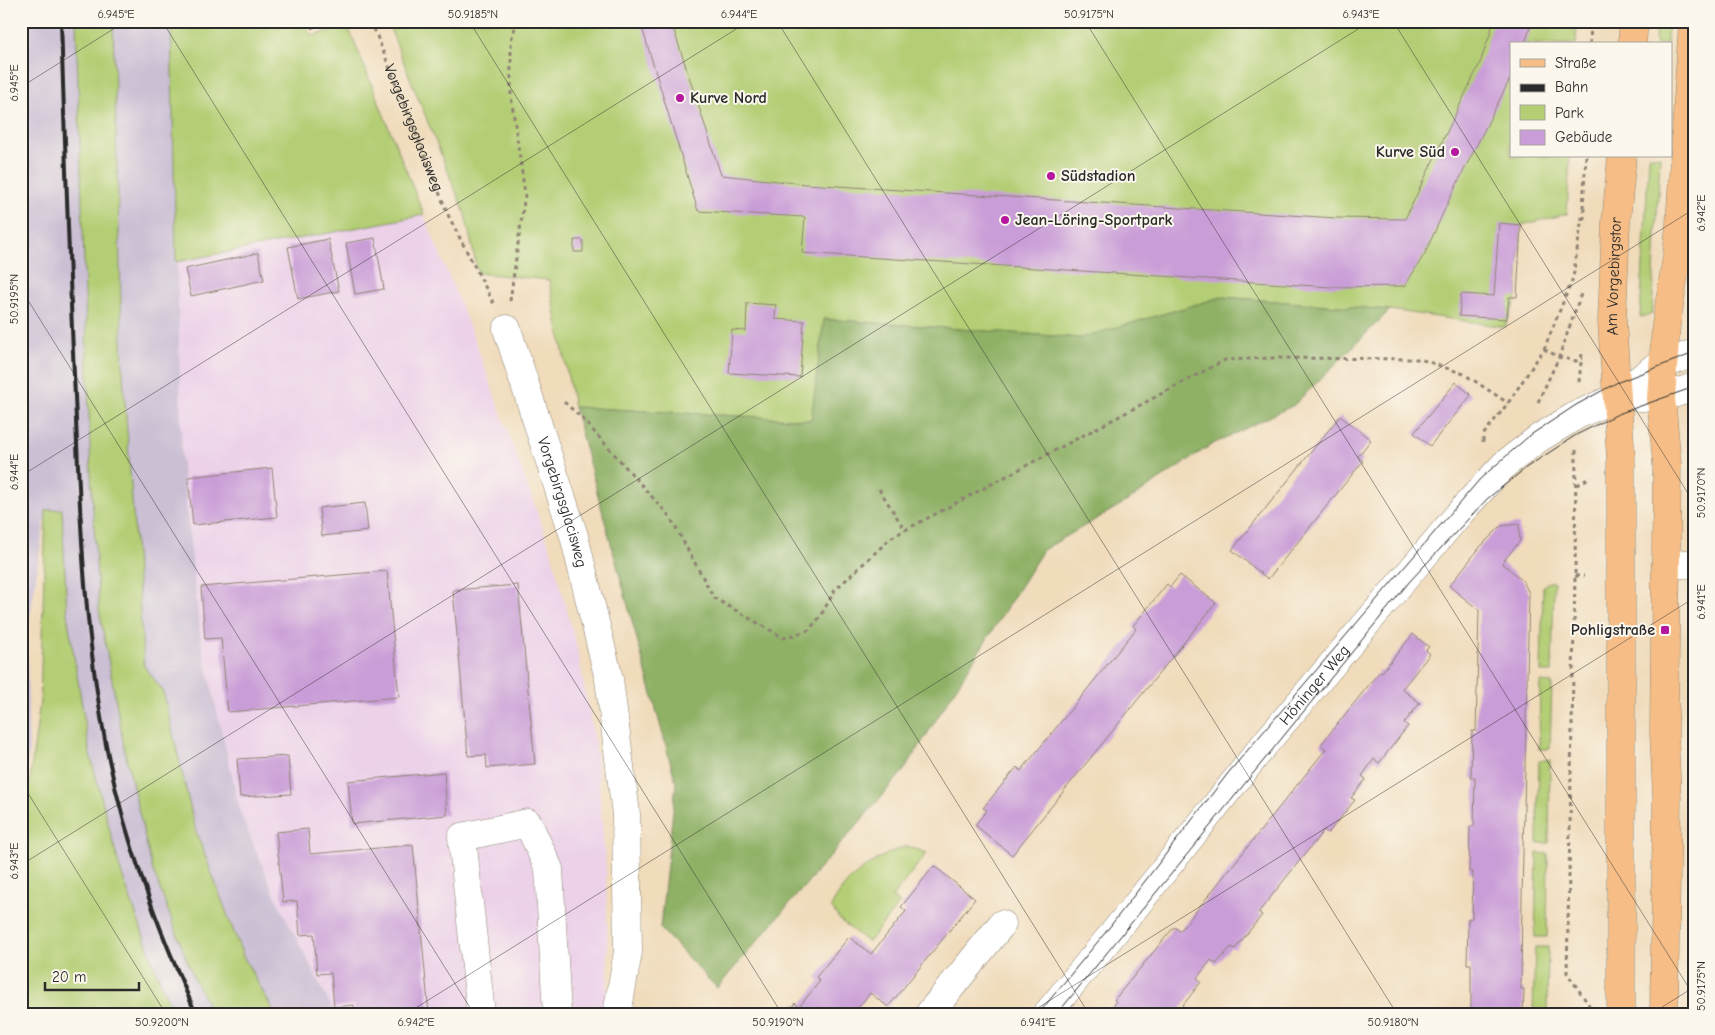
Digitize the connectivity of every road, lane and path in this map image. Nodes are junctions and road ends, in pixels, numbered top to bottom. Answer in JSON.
{"nodes":[{"id":1,"x":328,"y":21,"type":"edge"},
{"id":2,"x":371,"y":21,"type":"edge"},
{"id":3,"x":517,"y":21,"type":"edge"},
{"id":4,"x":1591,"y":21,"type":"edge"},
{"id":5,"x":1634,"y":21,"type":"edge"},
{"id":6,"x":1693,"y":21,"type":"edge"},
{"id":7,"x":311,"y":28,"type":"dead end"},
{"id":8,"x":1590,"y":42,"type":"edge"},
{"id":9,"x":1632,"y":42,"type":"edge"},
{"id":10,"x":1586,"y":158,"type":"edge"},
{"id":11,"x":1622,"y":158,"type":"edge"},
{"id":12,"x":1687,"y":224,"type":"edge"},
{"id":13,"x":1677,"y":256,"type":"junction"},
{"id":14,"x":1694,"y":288,"type":"edge"},
{"id":15,"x":1582,"y":290,"type":"dead end"},
{"id":16,"x":507,"y":329,"type":"junction"},
{"id":17,"x":1544,"y":349,"type":"junction"},
{"id":18,"x":1694,"y":353,"type":"edge"},
{"id":19,"x":1559,"y":356,"type":"junction"},
{"id":20,"x":1582,"y":358,"type":"dead end"},
{"id":21,"x":1568,"y":359,"type":"dead end"},
{"id":22,"x":1664,"y":364,"type":"junction"},
{"id":23,"x":1694,"y":387,"type":"edge"},
{"id":24,"x":1618,"y":397,"type":"junction"},
{"id":25,"x":1661,"y":398,"type":"junction"},
{"id":26,"x":561,"y":400,"type":"dead end"},
{"id":27,"x":1537,"y":403,"type":"dead end"},
{"id":28,"x":1577,"y":415,"type":"junction"},
{"id":29,"x":879,"y":489,"type":"dead end"},
{"id":30,"x":905,"y":530,"type":"junction"},
{"id":31,"x":1666,"y":564,"type":"junction"},
{"id":32,"x":1694,"y":564,"type":"edge"},
{"id":33,"x":1575,"y":576,"type":"junction"},
{"id":34,"x":1584,"y":576,"type":"dead end"},
{"id":35,"x":1002,"y":924,"type":"dead end"},
{"id":36,"x":481,"y":1014,"type":"edge"},
{"id":37,"x":557,"y":1014,"type":"edge"},
{"id":38,"x":617,"y":1014,"type":"edge"},
{"id":39,"x":929,"y":1014,"type":"edge"},
{"id":40,"x":1047,"y":1014,"type":"edge"},
{"id":41,"x":1588,"y":1014,"type":"edge"},
{"id":42,"x":1621,"y":1014,"type":"edge"},
{"id":43,"x":1664,"y":1014,"type":"edge"}],
"edges":[{"from":1,"to":7,"type":"path"},
{"from":2,"to":16,"type":"path","name":"Vorgebirgsglacisweg"},
{"from":3,"to":16,"type":"path"},
{"from":4,"to":8,"type":"path"},
{"from":5,"to":9,"type":"main road"},
{"from":6,"to":12,"type":"main road"},
{"from":10,"to":17,"type":"path"},
{"from":11,"to":24,"type":"main road","name":"Am Vorgebirgstor"},
{"from":12,"to":13,"type":"main road"},
{"from":13,"to":14,"type":"main road"},
{"from":13,"to":22,"type":"main road"},
{"from":15,"to":19,"type":"path"},
{"from":16,"to":38,"type":"street","name":"Vorgebirgsglacisweg"},
{"from":17,"to":19,"type":"path"},
{"from":17,"to":30,"type":"path"},
{"from":18,"to":22,"type":"street","name":"Höninger Weg"},
{"from":19,"to":21,"type":"path"},
{"from":19,"to":27,"type":"path"},
{"from":20,"to":28,"type":"path"},
{"from":22,"to":24,"type":"street","name":"Höninger Weg"},
{"from":22,"to":25,"type":"main road"},
{"from":23,"to":25,"type":"street","name":"Höninger Weg"},
{"from":24,"to":25,"type":"street","name":"Höninger Weg"},
{"from":24,"to":28,"type":"street","name":"Höninger Weg"},
{"from":24,"to":42,"type":"main road"},
{"from":25,"to":31,"type":"main road"},
{"from":26,"to":30,"type":"path"},
{"from":28,"to":33,"type":"path"},
{"from":28,"to":40,"type":"street","name":"Höninger Weg"},
{"from":29,"to":30,"type":"path"},
{"from":31,"to":32,"type":"street"},
{"from":31,"to":43,"type":"main road"},
{"from":33,"to":34,"type":"path"},
{"from":33,"to":41,"type":"path"},
{"from":35,"to":39,"type":"street"},
{"from":36,"to":37,"type":"street"}]}
